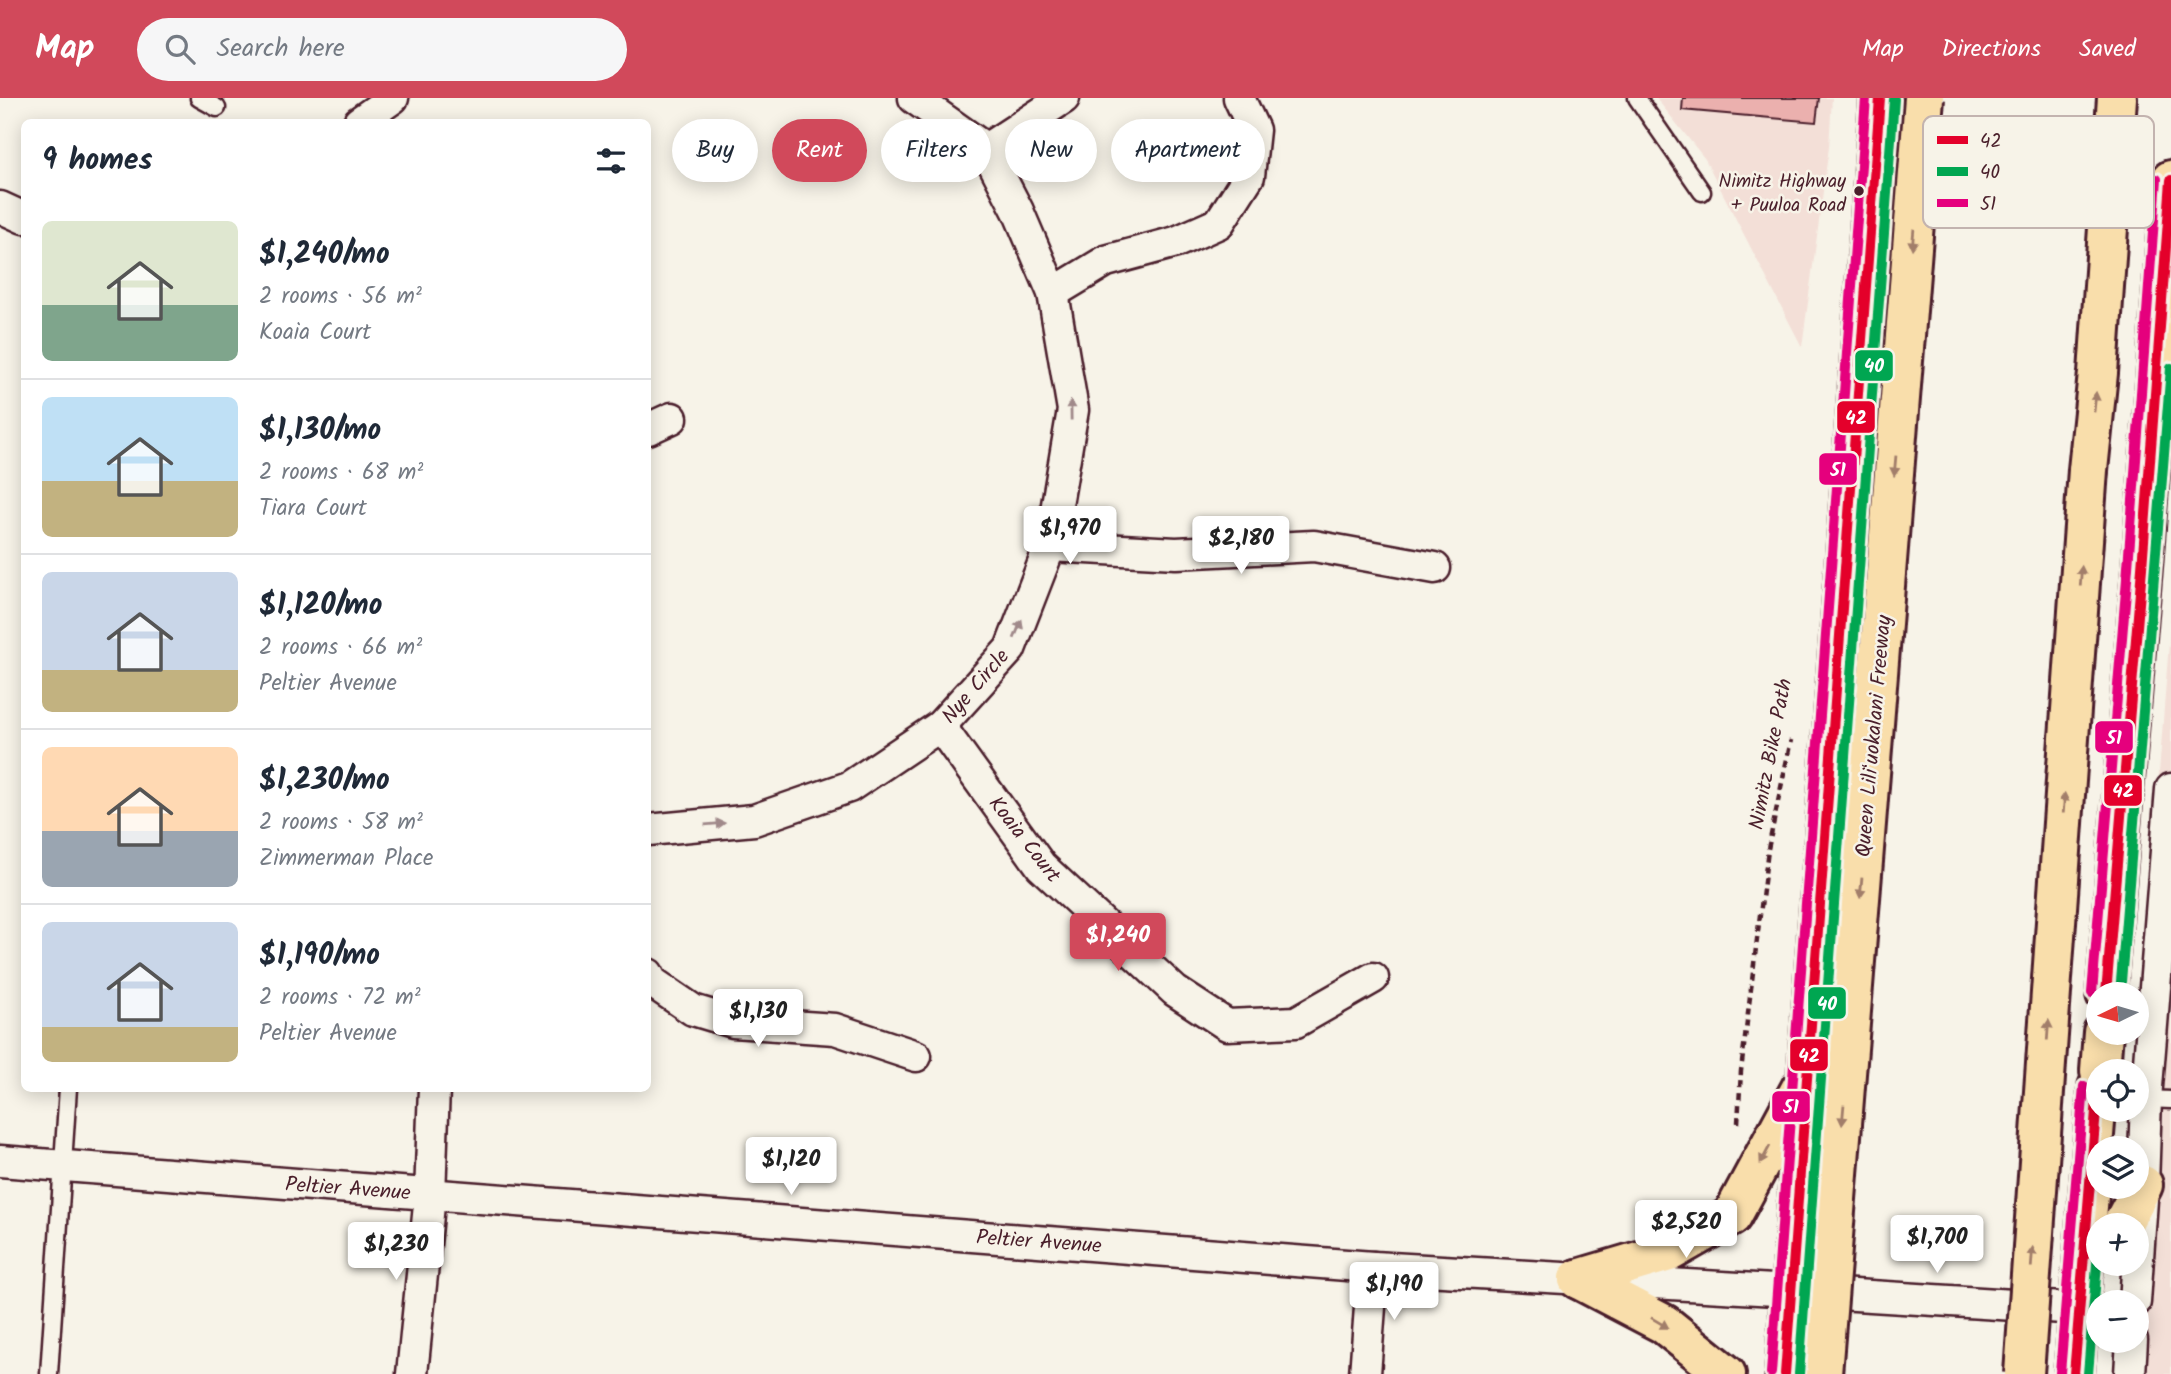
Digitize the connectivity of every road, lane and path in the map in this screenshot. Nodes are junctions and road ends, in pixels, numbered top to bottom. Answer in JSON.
{"nodes":[{"id":1,"x":199,"y":98,"type":"edge"},
{"id":2,"x":393,"y":98,"type":"edge"},
{"id":3,"x":914,"y":98,"type":"edge"},
{"id":4,"x":1064,"y":98,"type":"edge"},
{"id":5,"x":1239,"y":98,"type":"edge"},
{"id":6,"x":1637,"y":98,"type":"edge"},
{"id":7,"x":1880,"y":98,"type":"edge"},
{"id":8,"x":1924,"y":98,"type":"edge"},
{"id":9,"x":2118,"y":98,"type":"edge"},
{"id":10,"x":217,"y":108,"type":"dead end"},
{"id":11,"x":2117,"y":116,"type":"edge"},
{"id":12,"x":363,"y":119,"type":"edge"},
{"id":13,"x":944,"y":119,"type":"edge"},
{"id":14,"x":991,"y":146,"type":"edge"},
{"id":15,"x":991,"y":159,"type":"edge"},
{"id":16,"x":2171,"y":180,"type":"edge"},
{"id":17,"x":1702,"y":192,"type":"dead end"},
{"id":18,"x":0,"y":208,"type":"edge"},
{"id":19,"x":21,"y":217,"type":"edge"},
{"id":20,"x":2109,"y":228,"type":"edge"},
{"id":21,"x":1053,"y":293,"type":"junction"},
{"id":22,"x":2171,"y":509,"type":"edge"},
{"id":23,"x":1050,"y":546,"type":"junction"},
{"id":24,"x":1435,"y":568,"type":"dead end"},
{"id":25,"x":2142,"y":568,"type":"junction"},
{"id":26,"x":940,"y":726,"type":"junction"},
{"id":27,"x":1794,"y":727,"type":"dead end"},
{"id":28,"x":2171,"y":789,"type":"edge"},
{"id":29,"x":651,"y":830,"type":"edge"},
{"id":30,"x":2169,"y":842,"type":"edge"},
{"id":31,"x":1373,"y":978,"type":"dead end"},
{"id":32,"x":651,"y":980,"type":"edge"},
{"id":33,"x":2107,"y":982,"type":"edge"},
{"id":34,"x":915,"y":1056,"type":"dead end"},
{"id":35,"x":1808,"y":1074,"type":"junction"},
{"id":36,"x":68,"y":1092,"type":"edge"},
{"id":37,"x":434,"y":1092,"type":"edge"},
{"id":38,"x":2158,"y":1100,"type":"edge"},
{"id":39,"x":2095,"y":1122,"type":"edge"},
{"id":40,"x":1738,"y":1124,"type":"dead end"},
{"id":41,"x":2149,"y":1151,"type":"edge"},
{"id":42,"x":0,"y":1161,"type":"edge"},
{"id":43,"x":63,"y":1166,"type":"junction"},
{"id":44,"x":430,"y":1195,"type":"junction"},
{"id":45,"x":2142,"y":1199,"type":"edge"},
{"id":46,"x":1373,"y":1267,"type":"junction"},
{"id":47,"x":2096,"y":1276,"type":"edge"},
{"id":48,"x":1578,"y":1279,"type":"junction"},
{"id":49,"x":2136,"y":1290,"type":"edge"},
{"id":50,"x":1791,"y":1291,"type":"junction"},
{"id":51,"x":2079,"y":1309,"type":"junction"},
{"id":52,"x":2131,"y":1353,"type":"edge"},
{"id":53,"x":49,"y":1374,"type":"edge"},
{"id":54,"x":412,"y":1374,"type":"edge"},
{"id":55,"x":1364,"y":1374,"type":"edge"},
{"id":56,"x":1726,"y":1374,"type":"edge"},
{"id":57,"x":1785,"y":1374,"type":"edge"},
{"id":58,"x":1822,"y":1374,"type":"edge"},
{"id":59,"x":2024,"y":1374,"type":"edge"},
{"id":60,"x":2074,"y":1374,"type":"edge"},
{"id":61,"x":2130,"y":1374,"type":"edge"}],
"edges":[{"from":1,"to":10,"type":"lane"},
{"from":2,"to":12,"type":"street"},
{"from":3,"to":13,"type":"street","name":"Nye Circle"},
{"from":4,"to":14,"type":"street"},
{"from":5,"to":21,"type":"street"},
{"from":6,"to":17,"type":"lane"},
{"from":7,"to":35,"type":"main road"},
{"from":8,"to":58,"type":"main road","name":"Queen Liliʻuokalani Freeway","one_way":true,"bridge":true},
{"from":11,"to":9,"type":"main road","one_way":true,"bridge":true},
{"from":15,"to":21,"type":"street","name":"Nye Circle"},
{"from":16,"to":25,"type":"main road"},
{"from":18,"to":19,"type":"street"},
{"from":59,"to":20,"type":"main road","one_way":true,"bridge":true},
{"from":23,"to":21,"type":"street","name":"Nye Circle","one_way":true},
{"from":22,"to":25,"type":"main road"},
{"from":23,"to":24,"type":"street"},
{"from":26,"to":23,"type":"street","name":"Nye Circle","one_way":true},
{"from":25,"to":33,"type":"main road"},
{"from":29,"to":26,"type":"street","name":"Nye Circle","one_way":true},
{"from":26,"to":31,"type":"street","name":"Koaia Court"},
{"from":27,"to":40,"type":"path","name":"Nimitz Bike Path"},
{"from":28,"to":30,"type":"street"},
{"from":30,"to":38,"type":"street"},
{"from":32,"to":34,"type":"street"},
{"from":35,"to":48,"type":"main road","one_way":true},
{"from":35,"to":50,"type":"main road"},
{"from":36,"to":43,"type":"lane"},
{"from":37,"to":44,"type":"street"},
{"from":38,"to":41,"type":"street"},
{"from":39,"to":51,"type":"main road"},
{"from":42,"to":43,"type":"street","name":"Peltier Avenue"},
{"from":43,"to":44,"type":"street","name":"Peltier Avenue"},
{"from":43,"to":53,"type":"lane"},
{"from":44,"to":46,"type":"street","name":"Peltier Avenue"},
{"from":44,"to":54,"type":"street"},
{"from":45,"to":49,"type":"street"},
{"from":46,"to":48,"type":"street","name":"Peltier Avenue"},
{"from":46,"to":55,"type":"street"},
{"from":47,"to":51,"type":"main road"},
{"from":48,"to":50,"type":"street","name":"Peltier Avenue"},
{"from":48,"to":56,"type":"main road","one_way":true},
{"from":50,"to":51,"type":"street","name":"Peltier Avenue"},
{"from":50,"to":57,"type":"main road"},
{"from":51,"to":60,"type":"main road"},
{"from":52,"to":61,"type":"street"}]}
